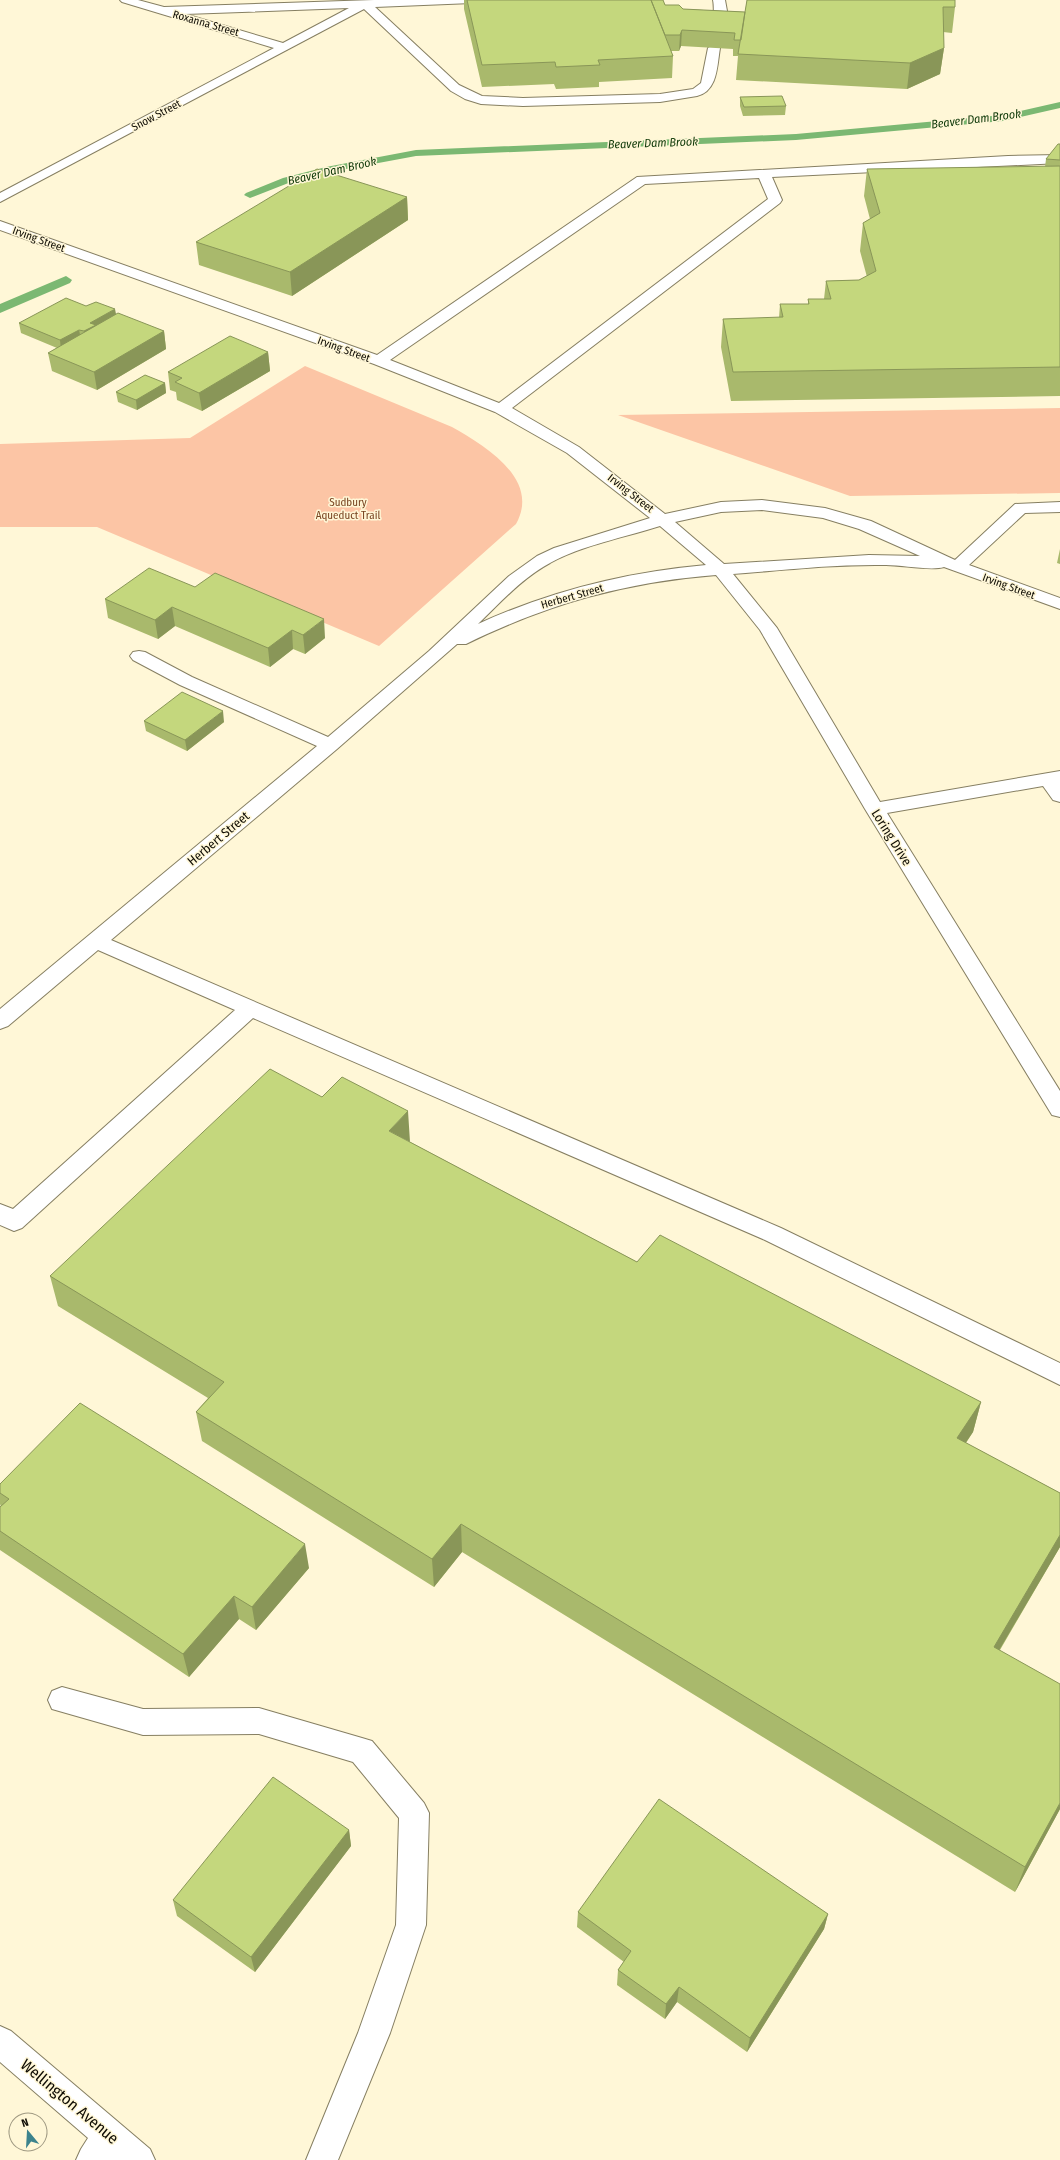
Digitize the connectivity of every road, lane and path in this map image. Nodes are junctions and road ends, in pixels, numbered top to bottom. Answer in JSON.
{"nodes":[{"id":1,"x":126,"y":0,"type":"edge"},
{"id":2,"x":460,"y":0,"type":"edge"},
{"id":3,"x":472,"y":0,"type":"edge"},
{"id":4,"x":719,"y":0,"type":"edge"},
{"id":5,"x":365,"y":4,"type":"junction"},
{"id":6,"x":163,"y":11,"type":"junction"},
{"id":7,"x":720,"y":27,"type":"edge"},
{"id":8,"x":285,"y":47,"type":"junction"},
{"id":9,"x":714,"y":48,"type":"edge"},
{"id":10,"x":1060,"y":160,"type":"edge"},
{"id":11,"x":764,"y":173,"type":"junction"},
{"id":12,"x":0,"y":198,"type":"edge"},
{"id":13,"x":0,"y":224,"type":"edge"},
{"id":14,"x":379,"y":361,"type":"junction"},
{"id":15,"x":501,"y":409,"type":"junction"},
{"id":16,"x":1060,"y":508,"type":"edge"},
{"id":17,"x":664,"y":519,"type":"junction"},
{"id":18,"x":957,"y":567,"type":"junction"},
{"id":19,"x":720,"y":569,"type":"junction"},
{"id":20,"x":1060,"y":604,"type":"edge"},
{"id":21,"x":435,"y":655,"type":"junction"},
{"id":22,"x":139,"y":656,"type":"dead end"},
{"id":23,"x":330,"y":745,"type":"junction"},
{"id":24,"x":1054,"y":778,"type":"edge"},
{"id":25,"x":1060,"y":796,"type":"edge"},
{"id":26,"x":875,"y":809,"type":"junction"},
{"id":27,"x":95,"y":941,"type":"junction"},
{"id":28,"x":251,"y":1008,"type":"junction"},
{"id":29,"x":0,"y":1021,"type":"edge"},
{"id":30,"x":1060,"y":1109,"type":"edge"},
{"id":31,"x":0,"y":1213,"type":"edge"},
{"id":32,"x":1060,"y":1375,"type":"edge"},
{"id":33,"x":62,"y":1700,"type":"dead end"},
{"id":34,"x":0,"y":2042,"type":"edge"},
{"id":35,"x":110,"y":2136,"type":"junction"},
{"id":36,"x":92,"y":2160,"type":"edge"},
{"id":37,"x":139,"y":2160,"type":"edge"},
{"id":38,"x":322,"y":2160,"type":"edge"}],
"edges":[{"from":1,"to":6,"type":"street","name":"Roxanna Street"},
{"from":2,"to":3,"type":"street"},
{"from":2,"to":5,"type":"street"},
{"from":4,"to":7,"type":"street"},
{"from":5,"to":6,"type":"street"},
{"from":5,"to":8,"type":"street","name":"Snow Street"},
{"from":5,"to":9,"type":"street"},
{"from":6,"to":8,"type":"street","name":"Roxanna Street"},
{"from":8,"to":12,"type":"street","name":"Snow Street"},
{"from":10,"to":11,"type":"street"},
{"from":11,"to":14,"type":"street"},
{"from":11,"to":15,"type":"street"},
{"from":13,"to":14,"type":"street","name":"Irving Street"},
{"from":14,"to":15,"type":"street","name":"Irving Street"},
{"from":15,"to":17,"type":"street","name":"Irving Street"},
{"from":16,"to":18,"type":"street"},
{"from":17,"to":18,"type":"street","name":"Irving Street"},
{"from":17,"to":19,"type":"street","name":"Irving Street"},
{"from":17,"to":21,"type":"street","name":"Herbert Street"},
{"from":18,"to":19,"type":"street","name":"Irving Street"},
{"from":18,"to":20,"type":"street","name":"Irving Street"},
{"from":19,"to":21,"type":"street","name":"Herbert Street"},
{"from":19,"to":26,"type":"street","name":"Loring Drive"},
{"from":21,"to":23,"type":"street","name":"Herbert Street"},
{"from":22,"to":23,"type":"street"},
{"from":23,"to":27,"type":"street","name":"Herbert Street"},
{"from":24,"to":25,"type":"street"},
{"from":24,"to":26,"type":"street"},
{"from":26,"to":30,"type":"street","name":"Loring Drive"},
{"from":27,"to":28,"type":"street"},
{"from":27,"to":29,"type":"street","name":"Herbert Street"},
{"from":28,"to":31,"type":"street"},
{"from":28,"to":32,"type":"street"},
{"from":33,"to":38,"type":"street"},
{"from":34,"to":35,"type":"street","name":"Wellington Avenue"},
{"from":35,"to":36,"type":"street"},
{"from":35,"to":37,"type":"street","name":"Wellington Avenue"}]}
